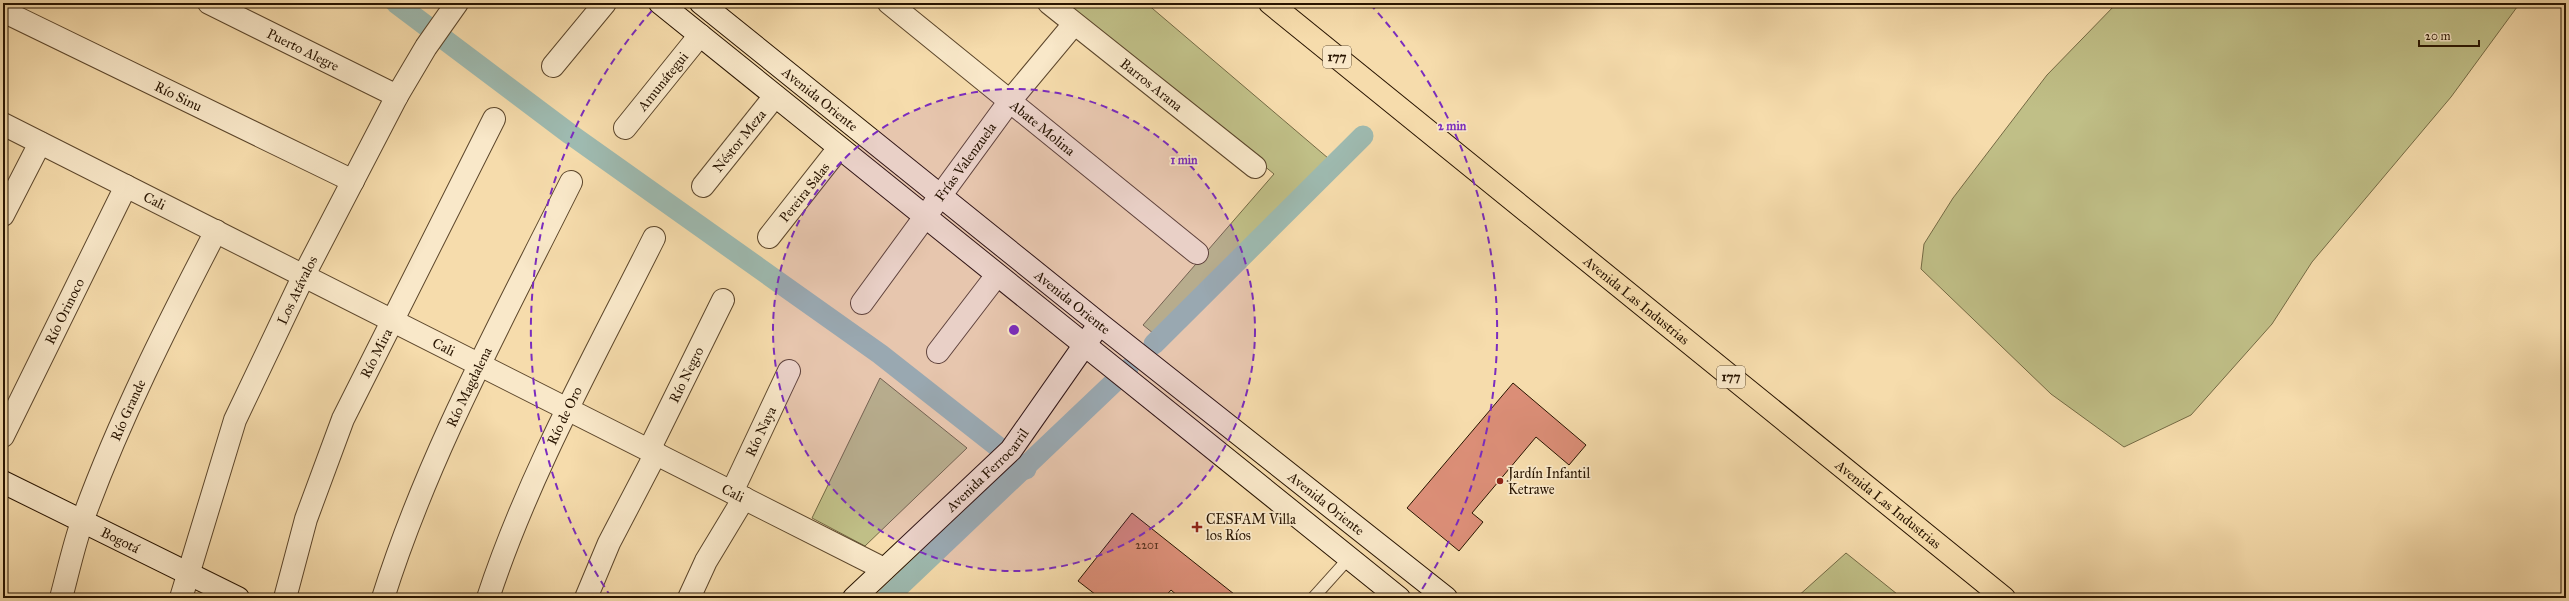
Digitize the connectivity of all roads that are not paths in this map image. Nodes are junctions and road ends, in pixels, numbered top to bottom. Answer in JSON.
{"nodes":[{"id":1,"x":457,"y":3,"type":"edge"},
{"id":2,"x":605,"y":3,"type":"edge"},
{"id":3,"x":660,"y":3,"type":"edge"},
{"id":4,"x":702,"y":3,"type":"edge"},
{"id":5,"x":889,"y":3,"type":"edge"},
{"id":6,"x":1048,"y":3,"type":"edge"},
{"id":7,"x":1270,"y":3,"type":"edge"},
{"id":8,"x":223,"y":6,"type":"edge"},
{"id":9,"x":3,"y":11,"type":"edge"},
{"id":10,"x":1074,"y":24,"type":"junction"},
{"id":11,"x":700,"y":35,"type":"junction"},
{"id":12,"x":553,"y":66,"type":"dead end"},
{"id":13,"x":397,"y":96,"type":"junction"},
{"id":14,"x":775,"y":96,"type":"junction"},
{"id":15,"x":1009,"y":102,"type":"junction"},
{"id":16,"x":494,"y":119,"type":"dead end"},
{"id":17,"x":3,"y":124,"type":"edge"},
{"id":18,"x":625,"y":128,"type":"dead end"},
{"id":19,"x":40,"y":143,"type":"junction"},
{"id":20,"x":839,"y":148,"type":"junction"},
{"id":21,"x":1255,"y":167,"type":"dead end"},
{"id":22,"x":353,"y":181,"type":"junction"},
{"id":23,"x":571,"y":182,"type":"dead end"},
{"id":24,"x":126,"y":186,"type":"junction"},
{"id":25,"x":704,"y":186,"type":"dead end"},
{"id":26,"x":940,"y":195,"type":"junction"},
{"id":27,"x":3,"y":215,"type":"edge"},
{"id":28,"x":926,"y":218,"type":"junction"},
{"id":29,"x":216,"y":231,"type":"junction"},
{"id":30,"x":769,"y":237,"type":"dead end"},
{"id":31,"x":654,"y":238,"type":"dead end"},
{"id":32,"x":1196,"y":253,"type":"dead end"},
{"id":33,"x":304,"y":275,"type":"junction"},
{"id":34,"x":997,"y":275,"type":"junction"},
{"id":35,"x":723,"y":300,"type":"dead end"},
{"id":36,"x":862,"y":303,"type":"dead end"},
{"id":37,"x":392,"y":320,"type":"junction"},
{"id":38,"x":1101,"y":325,"type":"junction"},
{"id":39,"x":1084,"y":345,"type":"junction"},
{"id":40,"x":938,"y":352,"type":"dead end"},
{"id":41,"x":481,"y":365,"type":"junction"},
{"id":42,"x":789,"y":371,"type":"dead end"},
{"id":43,"x":569,"y":409,"type":"junction"},
{"id":44,"x":3,"y":436,"type":"edge"},
{"id":45,"x":652,"y":452,"type":"junction"},
{"id":46,"x":3,"y":482,"type":"edge"},
{"id":47,"x":738,"y":495,"type":"junction"},
{"id":48,"x":82,"y":520,"type":"junction"},
{"id":49,"x":1349,"y":558,"type":"junction"},
{"id":50,"x":884,"y":569,"type":"junction"},
{"id":51,"x":188,"y":573,"type":"junction"},
{"id":52,"x":61,"y":598,"type":"edge"},
{"id":53,"x":181,"y":598,"type":"edge"},
{"id":54,"x":238,"y":598,"type":"edge"},
{"id":55,"x":285,"y":598,"type":"edge"},
{"id":56,"x":383,"y":598,"type":"edge"},
{"id":57,"x":488,"y":598,"type":"edge"},
{"id":58,"x":586,"y":598,"type":"edge"},
{"id":59,"x":689,"y":598,"type":"edge"},
{"id":60,"x":854,"y":598,"type":"edge"},
{"id":61,"x":1312,"y":598,"type":"edge"},
{"id":62,"x":1399,"y":598,"type":"edge"},
{"id":63,"x":1446,"y":598,"type":"edge"},
{"id":64,"x":2004,"y":598,"type":"edge"}],
"edges":[{"from":1,"to":13,"type":"street","name":"Los Atávalos"},
{"from":2,"to":12,"type":"street"},
{"from":3,"to":11,"type":"street","name":"Avenida Oriente"},
{"from":4,"to":26,"type":"street","name":"Avenida Oriente"},
{"from":5,"to":15,"type":"street","name":"Abate Molina"},
{"from":6,"to":10,"type":"street","name":"Barros Arana"},
{"from":7,"to":64,"type":"main road","name":"Avenida Las Industrias","number":"177"},
{"from":8,"to":13,"type":"street","name":"Puerto Alegre"},
{"from":9,"to":22,"type":"street","name":"Río Sinu"},
{"from":10,"to":15,"type":"street","name":"Frías Valenzuela"},
{"from":10,"to":21,"type":"street","name":"Barros Arana"},
{"from":11,"to":14,"type":"street","name":"Avenida Oriente"},
{"from":11,"to":18,"type":"street","name":"Amunátegui"},
{"from":13,"to":22,"type":"street","name":"Los Atávalos"},
{"from":14,"to":20,"type":"street","name":"Avenida Oriente"},
{"from":14,"to":25,"type":"street","name":"Néstor Meza"},
{"from":15,"to":26,"type":"street","name":"Frías Valenzuela"},
{"from":15,"to":32,"type":"street","name":"Abate Molina"},
{"from":16,"to":37,"type":"street","name":"Río Mira"},
{"from":17,"to":19,"type":"street","name":"Cali"},
{"from":19,"to":24,"type":"street","name":"Cali"},
{"from":19,"to":27,"type":"street"},
{"from":20,"to":28,"type":"street","name":"Avenida Oriente"},
{"from":20,"to":30,"type":"street","name":"Pereira Salas"},
{"from":22,"to":33,"type":"street","name":"Los Atávalos"},
{"from":23,"to":41,"type":"street","name":"Río Magdalena"},
{"from":24,"to":29,"type":"street","name":"Cali"},
{"from":24,"to":44,"type":"street","name":"Río Orinoco"},
{"from":26,"to":28,"type":"street","name":"Frías Valenzuela"},
{"from":26,"to":38,"type":"street","name":"Avenida Oriente"},
{"from":28,"to":34,"type":"street","name":"Avenida Oriente"},
{"from":28,"to":36,"type":"street","name":"Frías Valenzuela"},
{"from":29,"to":33,"type":"street","name":"Cali"},
{"from":29,"to":48,"type":"street","name":"Río Grande"},
{"from":31,"to":43,"type":"street","name":"Río de Oro"},
{"from":33,"to":37,"type":"street","name":"Cali"},
{"from":33,"to":51,"type":"street","name":"Los Atávalos"},
{"from":34,"to":39,"type":"street","name":"Avenida Oriente"},
{"from":34,"to":40,"type":"street"},
{"from":35,"to":45,"type":"street","name":"Río Negro"},
{"from":37,"to":41,"type":"street","name":"Cali"},
{"from":37,"to":55,"type":"street","name":"Río Mira"},
{"from":38,"to":39,"type":"street","name":"Avenida Ferrocarril"},
{"from":38,"to":63,"type":"street","name":"Avenida Oriente"},
{"from":39,"to":49,"type":"street","name":"Avenida Oriente"},
{"from":39,"to":50,"type":"street","name":"Avenida Ferrocarril"},
{"from":41,"to":43,"type":"street","name":"Cali"},
{"from":41,"to":56,"type":"street","name":"Río Magdalena"},
{"from":42,"to":47,"type":"street","name":"Río Naya"},
{"from":43,"to":45,"type":"street","name":"Cali"},
{"from":43,"to":57,"type":"street","name":"Río de Oro"},
{"from":45,"to":47,"type":"street","name":"Cali"},
{"from":45,"to":58,"type":"street","name":"Río Negro"},
{"from":46,"to":48,"type":"street","name":"Bogotá"},
{"from":47,"to":50,"type":"street","name":"Cali"},
{"from":47,"to":59,"type":"street","name":"Río Naya"},
{"from":48,"to":51,"type":"street","name":"Bogotá"},
{"from":48,"to":52,"type":"street","name":"Río Grande"},
{"from":49,"to":61,"type":"lane"},
{"from":49,"to":62,"type":"street","name":"Avenida Oriente"},
{"from":50,"to":60,"type":"street","name":"Avenida Ferrocarril"},
{"from":51,"to":53,"type":"street","name":"Los Atávalos"},
{"from":51,"to":54,"type":"street","name":"Bogotá"}]}
